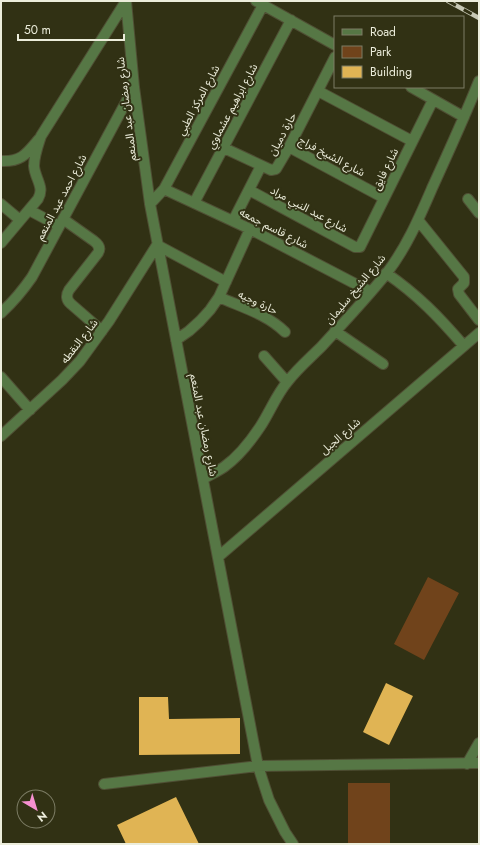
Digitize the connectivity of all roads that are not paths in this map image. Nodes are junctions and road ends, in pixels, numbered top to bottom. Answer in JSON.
{"nodes":[{"id":1,"x":126,"y":1,"type":"edge"},
{"id":2,"x":259,"y":3,"type":"edge"},
{"id":3,"x":291,"y":20,"type":"junction"},
{"id":4,"x":334,"y":44,"type":"edge"},
{"id":5,"x":334,"y":59,"type":"edge"},
{"id":6,"x":479,"y":81,"type":"edge"},
{"id":7,"x":134,"y":87,"type":"junction"},
{"id":8,"x":413,"y":88,"type":"edge"},
{"id":9,"x":318,"y":91,"type":"junction"},
{"id":10,"x":433,"y":100,"type":"junction"},
{"id":11,"x":464,"y":117,"type":"junction"},
{"id":12,"x":41,"y":136,"type":"junction"},
{"id":13,"x":412,"y":141,"type":"junction"},
{"id":14,"x":289,"y":147,"type":"junction"},
{"id":15,"x":224,"y":148,"type":"junction"},
{"id":16,"x":1,"y":161,"type":"edge"},
{"id":17,"x":262,"y":166,"type":"junction"},
{"id":18,"x":164,"y":188,"type":"junction"},
{"id":19,"x":249,"y":190,"type":"junction"},
{"id":20,"x":384,"y":198,"type":"junction"},
{"id":21,"x":468,"y":199,"type":"dead end"},
{"id":22,"x":194,"y":203,"type":"junction"},
{"id":23,"x":1,"y":204,"type":"edge"},
{"id":24,"x":150,"y":204,"type":"junction"},
{"id":25,"x":29,"y":210,"type":"junction"},
{"id":26,"x":479,"y":213,"type":"edge"},
{"id":27,"x":20,"y":220,"type":"junction"},
{"id":28,"x":418,"y":220,"type":"junction"},
{"id":29,"x":233,"y":221,"type":"junction"},
{"id":30,"x":61,"y":223,"type":"junction"},
{"id":31,"x":250,"y":229,"type":"junction"},
{"id":32,"x":1,"y":242,"type":"edge"},
{"id":33,"x":157,"y":245,"type":"junction"},
{"id":34,"x":357,"y":248,"type":"joint"},
{"id":35,"x":386,"y":273,"type":"junction"},
{"id":36,"x":226,"y":282,"type":"junction"},
{"id":37,"x":371,"y":292,"type":"junction"},
{"id":38,"x":218,"y":297,"type":"junction"},
{"id":39,"x":1,"y":313,"type":"edge"},
{"id":40,"x":479,"y":320,"type":"edge"},
{"id":41,"x":102,"y":331,"type":"junction"},
{"id":42,"x":335,"y":331,"type":"junction"},
{"id":43,"x":284,"y":332,"type":"dead end"},
{"id":44,"x":479,"y":333,"type":"edge"},
{"id":45,"x":176,"y":340,"type":"junction"},
{"id":46,"x":464,"y":346,"type":"junction"},
{"id":47,"x":264,"y":356,"type":"dead end"},
{"id":48,"x":383,"y":364,"type":"dead end"},
{"id":49,"x":1,"y":377,"type":"edge"},
{"id":50,"x":287,"y":382,"type":"junction"},
{"id":51,"x":30,"y":410,"type":"junction"},
{"id":52,"x":1,"y":436,"type":"edge"},
{"id":53,"x":203,"y":479,"type":"junction"},
{"id":54,"x":218,"y":557,"type":"junction"},
{"id":55,"x":479,"y":743,"type":"edge"},
{"id":56,"x":479,"y":763,"type":"edge"},
{"id":57,"x":467,"y":764,"type":"junction"},
{"id":58,"x":258,"y":766,"type":"junction"},
{"id":59,"x":104,"y":784,"type":"dead end"},
{"id":60,"x":293,"y":844,"type":"edge"}],
"edges":[{"from":1,"to":7,"type":"street","name":"شارع رمضان عبد المنعم"},
{"from":1,"to":12,"type":"street"},
{"from":2,"to":3,"type":"street"},
{"from":2,"to":18,"type":"street","name":"شارع المركز الطبي"},
{"from":3,"to":4,"type":"street"},
{"from":3,"to":15,"type":"street","name":"شارع ابراهيم عشماوي"},
{"from":5,"to":9,"type":"street","name":"حارة دميان"},
{"from":6,"to":11,"type":"street","name":"شارع الشيخ سليمان"},
{"from":7,"to":24,"type":"street","name":"شارع رمضان عبد المنعم"},
{"from":7,"to":30,"type":"street","name":"شارع احمد عبد المنعم"},
{"from":8,"to":10,"type":"street"},
{"from":9,"to":13,"type":"street"},
{"from":9,"to":14,"type":"street","name":"حارة دميان"},
{"from":10,"to":11,"type":"street"},
{"from":10,"to":13,"type":"street","name":"شارع فايق"},
{"from":11,"to":28,"type":"street","name":"شارع الشيخ سليمان"},
{"from":12,"to":16,"type":"street"},
{"from":12,"to":25,"type":"street"},
{"from":13,"to":20,"type":"street","name":"شارع فايق"},
{"from":14,"to":17,"type":"street","name":"حارة دميان"},
{"from":14,"to":20,"type":"street","name":"شارع الشيخ فراج"},
{"from":15,"to":17,"type":"street","name":"حارة دميان"},
{"from":15,"to":22,"type":"street","name":"شارع ابراهيم عشماوي"},
{"from":17,"to":19,"type":"street"},
{"from":18,"to":22,"type":"street","name":"شارع قاسم جمعه"},
{"from":18,"to":24,"type":"street","name":"شارع المركز الطبي"},
{"from":19,"to":29,"type":"street"},
{"from":19,"to":34,"type":"street","name":"شارع عبد النبي مراد"},
{"from":20,"to":34,"type":"street","name":"شارع فايق"},
{"from":21,"to":26,"type":"street"},
{"from":22,"to":29,"type":"street","name":"شارع قاسم جمعه"},
{"from":23,"to":27,"type":"street"},
{"from":24,"to":33,"type":"street","name":"شارع رمضان عبد المنعم"},
{"from":25,"to":27,"type":"street"},
{"from":25,"to":30,"type":"street"},
{"from":27,"to":32,"type":"street"},
{"from":28,"to":35,"type":"street","name":"شارع الشيخ سليمان"},
{"from":28,"to":40,"type":"street"},
{"from":29,"to":31,"type":"street","name":"شارع قاسم جمعه"},
{"from":30,"to":39,"type":"street","name":"شارع احمد عبد المنعم"},
{"from":30,"to":41,"type":"street"},
{"from":31,"to":36,"type":"street"},
{"from":31,"to":37,"type":"street","name":"شارع قاسم جمعه"},
{"from":33,"to":36,"type":"street"},
{"from":33,"to":41,"type":"street","name":"شارع النقطه"},
{"from":33,"to":45,"type":"street","name":"شارع رمضان عبد المنعم"},
{"from":35,"to":37,"type":"street","name":"شارع الشيخ سليمان"},
{"from":35,"to":46,"type":"street"},
{"from":36,"to":38,"type":"street"},
{"from":37,"to":42,"type":"street","name":"شارع الشيخ سليمان"},
{"from":38,"to":43,"type":"street","name":"حارة وجيه"},
{"from":38,"to":45,"type":"street"},
{"from":41,"to":51,"type":"street","name":"شارع النقطه"},
{"from":42,"to":48,"type":"street"},
{"from":42,"to":50,"type":"street","name":"شارع الشيخ سليمان"},
{"from":44,"to":46,"type":"street","name":"شارع الجبل"},
{"from":45,"to":53,"type":"street","name":"شارع رمضان عبد المنعم"},
{"from":46,"to":54,"type":"street","name":"شارع الجبل"},
{"from":47,"to":50,"type":"street"},
{"from":49,"to":51,"type":"street"},
{"from":50,"to":53,"type":"street","name":"شارع الشيخ سليمان"},
{"from":51,"to":52,"type":"street","name":"شارع النقطه"},
{"from":53,"to":54,"type":"street","name":"شارع رمضان عبد المنعم"},
{"from":54,"to":58,"type":"street","name":"شارع رمضان عبد المنعم"},
{"from":55,"to":57,"type":"street"},
{"from":56,"to":57,"type":"street"},
{"from":57,"to":58,"type":"street"},
{"from":58,"to":59,"type":"street"},
{"from":58,"to":60,"type":"street","name":"شارع رمضان عبد المنعم"}]}
